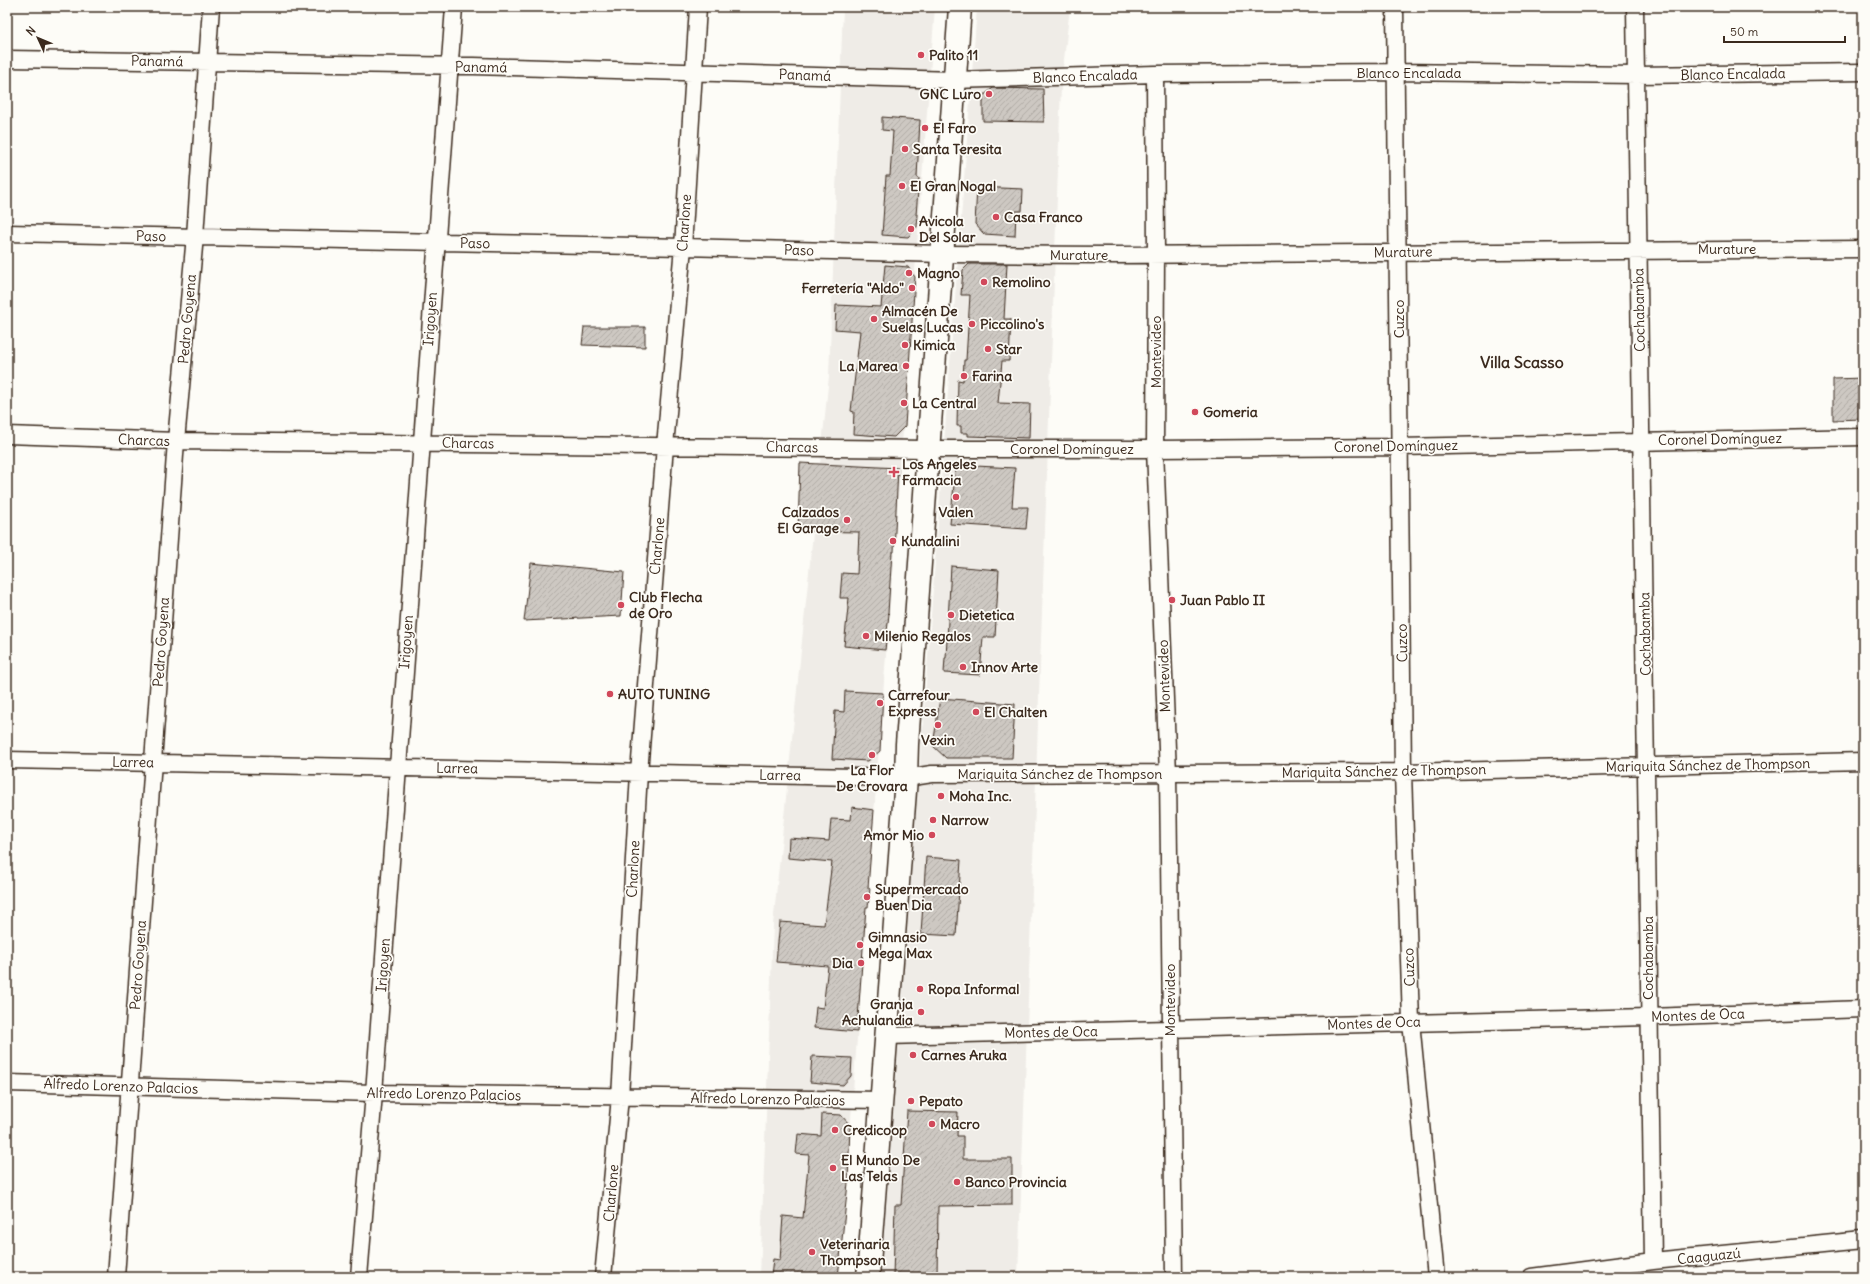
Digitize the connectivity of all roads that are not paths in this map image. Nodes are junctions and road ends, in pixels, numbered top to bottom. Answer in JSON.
{"nodes":[{"id":1,"x":211,"y":7,"type":"edge"},
{"id":2,"x":454,"y":7,"type":"edge"},
{"id":3,"x":698,"y":7,"type":"edge"},
{"id":4,"x":960,"y":7,"type":"edge"},
{"id":5,"x":1395,"y":7,"type":"edge"},
{"id":6,"x":1635,"y":7,"type":"edge"},
{"id":7,"x":7,"y":59,"type":"edge"},
{"id":8,"x":208,"y":62,"type":"junction"},
{"id":9,"x":450,"y":66,"type":"junction"},
{"id":10,"x":693,"y":72,"type":"junction"},
{"id":11,"x":1396,"y":72,"type":"junction"},
{"id":12,"x":1863,"y":72,"type":"edge"},
{"id":13,"x":1155,"y":74,"type":"junction"},
{"id":14,"x":1636,"y":75,"type":"junction"},
{"id":15,"x":954,"y":80,"type":"junction"},
{"id":16,"x":7,"y":233,"type":"edge"},
{"id":17,"x":195,"y":236,"type":"junction"},
{"id":18,"x":435,"y":242,"type":"junction"},
{"id":19,"x":683,"y":247,"type":"junction"},
{"id":20,"x":1863,"y":249,"type":"edge"},
{"id":21,"x":1637,"y":250,"type":"junction"},
{"id":22,"x":1399,"y":252,"type":"junction"},
{"id":23,"x":943,"y":254,"type":"junction"},
{"id":24,"x":1156,"y":254,"type":"junction"},
{"id":25,"x":7,"y":435,"type":"edge"},
{"id":26,"x":1863,"y":437,"type":"edge"},
{"id":27,"x":176,"y":441,"type":"junction"},
{"id":28,"x":1642,"y":441,"type":"junction"},
{"id":29,"x":422,"y":443,"type":"junction"},
{"id":30,"x":665,"y":446,"type":"junction"},
{"id":31,"x":1399,"y":446,"type":"junction"},
{"id":32,"x":929,"y":448,"type":"junction"},
{"id":33,"x":1155,"y":449,"type":"junction"},
{"id":34,"x":7,"y":760,"type":"edge"},
{"id":35,"x":152,"y":762,"type":"junction"},
{"id":36,"x":1863,"y":762,"type":"edge"},
{"id":37,"x":1647,"y":766,"type":"junction"},
{"id":38,"x":396,"y":767,"type":"junction"},
{"id":39,"x":1403,"y":772,"type":"junction"},
{"id":40,"x":639,"y":773,"type":"junction"},
{"id":41,"x":1168,"y":774,"type":"junction"},
{"id":42,"x":906,"y":778,"type":"junction"},
{"id":43,"x":1863,"y":1009,"type":"edge"},
{"id":44,"x":1649,"y":1017,"type":"junction"},
{"id":45,"x":1411,"y":1022,"type":"junction"},
{"id":46,"x":1170,"y":1029,"type":"junction"},
{"id":47,"x":886,"y":1036,"type":"junction"},
{"id":48,"x":7,"y":1083,"type":"edge"},
{"id":49,"x":129,"y":1086,"type":"junction"},
{"id":50,"x":374,"y":1093,"type":"junction"},
{"id":51,"x":620,"y":1097,"type":"junction"},
{"id":52,"x":882,"y":1100,"type":"junction"},
{"id":53,"x":1863,"y":1240,"type":"edge"},
{"id":54,"x":1652,"y":1261,"type":"junction"},
{"id":55,"x":116,"y":1277,"type":"edge"},
{"id":56,"x":358,"y":1277,"type":"edge"},
{"id":57,"x":603,"y":1277,"type":"edge"},
{"id":58,"x":868,"y":1277,"type":"edge"},
{"id":59,"x":1174,"y":1277,"type":"edge"},
{"id":60,"x":1436,"y":1277,"type":"edge"},
{"id":61,"x":1531,"y":1277,"type":"edge"}],
"edges":[{"from":1,"to":8,"type":"street","name":"Pedro Goyena"},
{"from":2,"to":9,"type":"street","name":"Irigoyen"},
{"from":3,"to":10,"type":"street","name":"Charlone"},
{"from":4,"to":15,"type":"main road"},
{"from":5,"to":11,"type":"street","name":"Cuzco"},
{"from":6,"to":14,"type":"street","name":"Cochabamba"},
{"from":7,"to":8,"type":"street","name":"Panamá"},
{"from":8,"to":9,"type":"street","name":"Panamá"},
{"from":8,"to":17,"type":"street","name":"Pedro Goyena"},
{"from":9,"to":10,"type":"street","name":"Panamá"},
{"from":9,"to":18,"type":"street","name":"Irigoyen"},
{"from":10,"to":15,"type":"street","name":"Panamá"},
{"from":10,"to":19,"type":"street","name":"Charlone"},
{"from":11,"to":13,"type":"street","name":"Blanco Encalada"},
{"from":11,"to":14,"type":"street","name":"Blanco Encalada"},
{"from":11,"to":22,"type":"street","name":"Cuzco"},
{"from":12,"to":14,"type":"street","name":"Blanco Encalada"},
{"from":13,"to":15,"type":"street","name":"Blanco Encalada"},
{"from":13,"to":24,"type":"street","name":"Montevideo"},
{"from":14,"to":21,"type":"street","name":"Cochabamba"},
{"from":15,"to":23,"type":"main road"},
{"from":16,"to":17,"type":"street","name":"Paso"},
{"from":17,"to":18,"type":"street","name":"Paso"},
{"from":17,"to":27,"type":"street","name":"Pedro Goyena"},
{"from":18,"to":19,"type":"street","name":"Paso"},
{"from":18,"to":29,"type":"street","name":"Irigoyen"},
{"from":19,"to":23,"type":"street","name":"Paso"},
{"from":19,"to":30,"type":"street","name":"Charlone"},
{"from":20,"to":21,"type":"street","name":"Murature"},
{"from":21,"to":22,"type":"street","name":"Murature"},
{"from":21,"to":28,"type":"street","name":"Cochabamba"},
{"from":22,"to":24,"type":"street","name":"Murature"},
{"from":22,"to":31,"type":"street","name":"Cuzco"},
{"from":23,"to":24,"type":"street","name":"Murature"},
{"from":23,"to":32,"type":"main road"},
{"from":24,"to":33,"type":"street","name":"Montevideo"},
{"from":25,"to":27,"type":"street","name":"Charcas"},
{"from":26,"to":28,"type":"street","name":"Coronel Domínguez"},
{"from":27,"to":29,"type":"street","name":"Charcas"},
{"from":27,"to":35,"type":"street","name":"Pedro Goyena"},
{"from":28,"to":31,"type":"street","name":"Coronel Domínguez"},
{"from":28,"to":37,"type":"street","name":"Cochabamba"},
{"from":29,"to":30,"type":"street","name":"Charcas"},
{"from":29,"to":38,"type":"street","name":"Irigoyen"},
{"from":30,"to":32,"type":"street","name":"Charcas"},
{"from":30,"to":40,"type":"street","name":"Charlone"},
{"from":31,"to":33,"type":"street","name":"Coronel Domínguez"},
{"from":31,"to":39,"type":"street","name":"Cuzco"},
{"from":32,"to":33,"type":"street","name":"Coronel Domínguez"},
{"from":32,"to":42,"type":"main road"},
{"from":33,"to":41,"type":"street","name":"Montevideo"},
{"from":34,"to":35,"type":"street","name":"Larrea"},
{"from":35,"to":38,"type":"street","name":"Larrea"},
{"from":35,"to":49,"type":"street","name":"Pedro Goyena"},
{"from":36,"to":37,"type":"street","name":"Mariquita Sánchez de Thompson"},
{"from":37,"to":39,"type":"street","name":"Mariquita Sánchez de Thompson"},
{"from":37,"to":44,"type":"street","name":"Cochabamba"},
{"from":38,"to":40,"type":"street","name":"Larrea"},
{"from":38,"to":50,"type":"street","name":"Irigoyen"},
{"from":39,"to":41,"type":"street","name":"Mariquita Sánchez de Thompson"},
{"from":39,"to":45,"type":"street","name":"Cuzco"},
{"from":40,"to":42,"type":"street","name":"Larrea"},
{"from":40,"to":51,"type":"street","name":"Charlone"},
{"from":41,"to":42,"type":"street","name":"Mariquita Sánchez de Thompson"},
{"from":41,"to":46,"type":"street","name":"Montevideo"},
{"from":42,"to":47,"type":"main road"},
{"from":43,"to":44,"type":"street","name":"Montes de Oca"},
{"from":44,"to":45,"type":"street","name":"Montes de Oca"},
{"from":44,"to":54,"type":"street","name":"Cochabamba"},
{"from":45,"to":46,"type":"street","name":"Montes de Oca"},
{"from":45,"to":60,"type":"street","name":"Cuzco"},
{"from":46,"to":47,"type":"street","name":"Montes de Oca"},
{"from":46,"to":59,"type":"street","name":"Montevideo"},
{"from":47,"to":52,"type":"main road"},
{"from":48,"to":49,"type":"street","name":"Alfredo Lorenzo Palacios"},
{"from":49,"to":50,"type":"street","name":"Alfredo Lorenzo Palacios"},
{"from":49,"to":55,"type":"street","name":"Pedro Goyena"},
{"from":50,"to":51,"type":"street","name":"Alfredo Lorenzo Palacios"},
{"from":50,"to":56,"type":"street","name":"Irigoyen"},
{"from":51,"to":52,"type":"street","name":"Alfredo Lorenzo Palacios"},
{"from":51,"to":57,"type":"street","name":"Charlone"},
{"from":52,"to":58,"type":"main road"},
{"from":53,"to":54,"type":"street","name":"Caaguazú"},
{"from":54,"to":61,"type":"street","name":"Caaguazú"}]}
